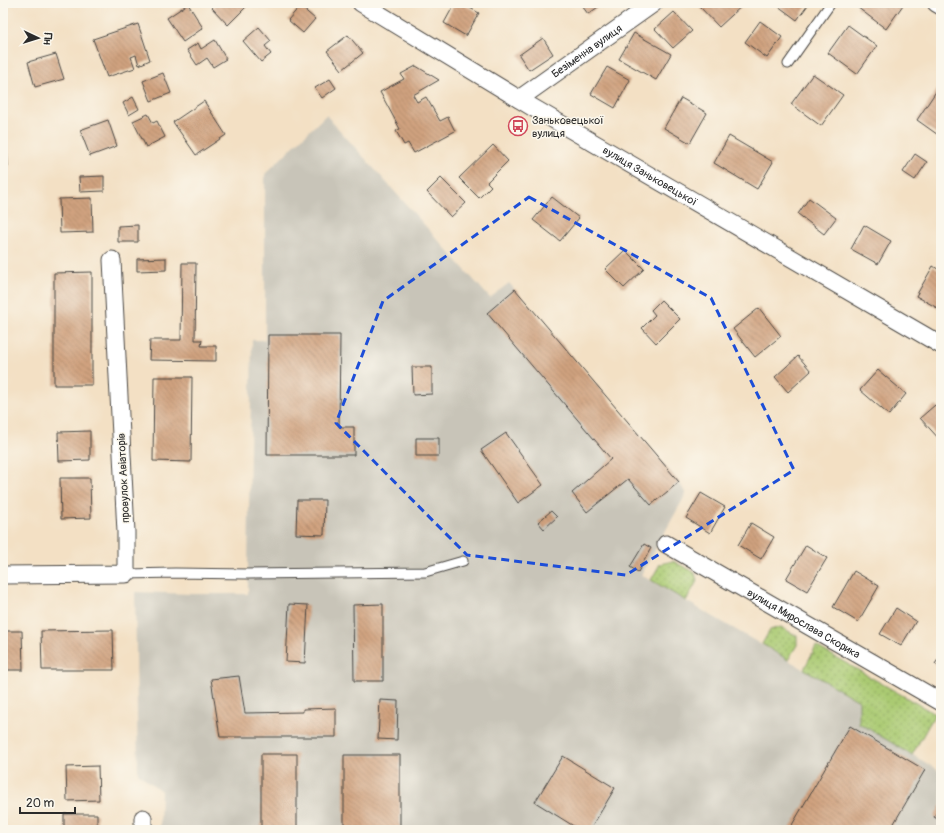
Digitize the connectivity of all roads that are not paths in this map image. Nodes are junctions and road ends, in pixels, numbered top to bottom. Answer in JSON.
{"nodes":[{"id":1,"x":361,"y":3,"type":"edge"},
{"id":2,"x":654,"y":3,"type":"edge"},
{"id":3,"x":831,"y":3,"type":"edge"},
{"id":4,"x":936,"y":3,"type":"edge"},
{"id":5,"x":941,"y":6,"type":"edge"},
{"id":6,"x":788,"y":64,"type":"dead end"},
{"id":7,"x":519,"y":99,"type":"junction"},
{"id":8,"x":112,"y":260,"type":"dead end"},
{"id":9,"x":941,"y":345,"type":"edge"},
{"id":10,"x":666,"y":544,"type":"dead end"},
{"id":11,"x":463,"y":561,"type":"dead end"},
{"id":12,"x":126,"y":574,"type":"junction"},
{"id":13,"x":3,"y":575,"type":"edge"},
{"id":14,"x":941,"y":702,"type":"edge"}],
"edges":[{"from":1,"to":7,"type":"street","name":"вулиця Заньковецької"},
{"from":2,"to":7,"type":"street","name":"Безіменна вулиця"},
{"from":3,"to":6,"type":"lane"},
{"from":4,"to":5,"type":"street"},
{"from":7,"to":9,"type":"street","name":"вулиця Заньковецької"},
{"from":8,"to":12,"type":"street","name":"провулок Авіаторів"},
{"from":10,"to":14,"type":"street","name":"вулиця Мирослава Скорика"},
{"from":11,"to":12,"type":"lane"},
{"from":12,"to":13,"type":"street"}]}
